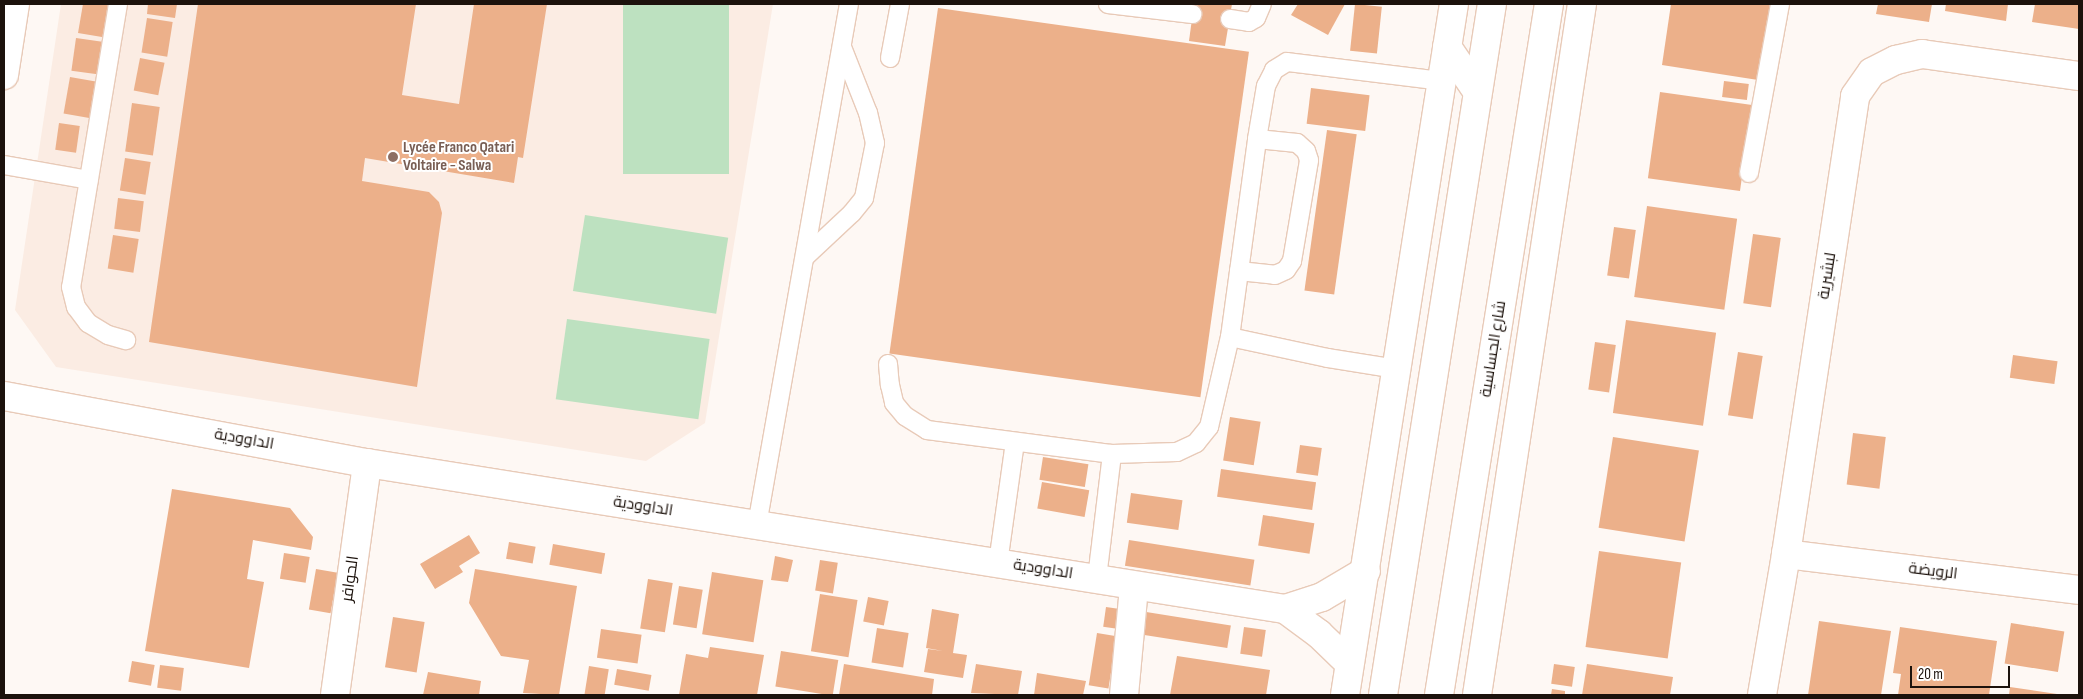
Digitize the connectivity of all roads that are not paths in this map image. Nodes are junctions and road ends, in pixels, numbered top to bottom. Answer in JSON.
{"nodes":[{"id":1,"x":15,"y":4,"type":"edge"},
{"id":2,"x":118,"y":4,"type":"edge"},
{"id":3,"x":849,"y":4,"type":"edge"},
{"id":4,"x":900,"y":4,"type":"edge"},
{"id":5,"x":1108,"y":4,"type":"edge"},
{"id":6,"x":1262,"y":4,"type":"edge"},
{"id":7,"x":1454,"y":4,"type":"edge"},
{"id":8,"x":1492,"y":4,"type":"edge"},
{"id":9,"x":1549,"y":4,"type":"edge"},
{"id":10,"x":1582,"y":4,"type":"edge"},
{"id":11,"x":1780,"y":4,"type":"edge"},
{"id":12,"x":1192,"y":14,"type":"dead end"},
{"id":13,"x":1230,"y":19,"type":"dead end"},
{"id":14,"x":842,"y":47,"type":"junction"},
{"id":15,"x":1447,"y":48,"type":"junction"},
{"id":16,"x":890,"y":58,"type":"dead end"},
{"id":17,"x":4,"y":75,"type":"edge"},
{"id":18,"x":2079,"y":76,"type":"edge"},
{"id":19,"x":1442,"y":82,"type":"junction"},
{"id":20,"x":1477,"y":91,"type":"junction"},
{"id":21,"x":1257,"y":139,"type":"junction"},
{"id":22,"x":4,"y":165,"type":"edge"},
{"id":23,"x":1749,"y":173,"type":"dead end"},
{"id":24,"x":89,"y":180,"type":"junction"},
{"id":25,"x":805,"y":257,"type":"junction"},
{"id":26,"x":1239,"y":271,"type":"junction"},
{"id":27,"x":1230,"y":337,"type":"junction"},
{"id":28,"x":126,"y":340,"type":"dead end"},
{"id":29,"x":888,"y":364,"type":"dead end"},
{"id":30,"x":1397,"y":369,"type":"junction"},
{"id":31,"x":4,"y":396,"type":"edge"},
{"id":32,"x":1016,"y":442,"type":"junction"},
{"id":33,"x":1112,"y":454,"type":"junction"},
{"id":34,"x":367,"y":463,"type":"junction"},
{"id":35,"x":757,"y":525,"type":"junction"},
{"id":36,"x":1786,"y":554,"type":"junction"},
{"id":37,"x":998,"y":563,"type":"junction"},
{"id":38,"x":1366,"y":571,"type":"junction"},
{"id":39,"x":1097,"y":578,"type":"junction"},
{"id":40,"x":1134,"y":587,"type":"junction"},
{"id":41,"x":2079,"y":590,"type":"edge"},
{"id":42,"x":1284,"y":609,"type":"junction"},
{"id":43,"x":1349,"y":662,"type":"junction"},
{"id":44,"x":335,"y":695,"type":"edge"},
{"id":45,"x":1124,"y":695,"type":"edge"},
{"id":46,"x":1345,"y":695,"type":"edge"},
{"id":47,"x":1383,"y":695,"type":"edge"},
{"id":48,"x":1439,"y":695,"type":"edge"},
{"id":49,"x":1477,"y":695,"type":"edge"},
{"id":50,"x":1762,"y":695,"type":"edge"}],
"edges":[{"from":1,"to":17,"type":"street"},
{"from":2,"to":24,"type":"lane"},
{"from":3,"to":14,"type":"lane"},
{"from":4,"to":16,"type":"lane"},
{"from":5,"to":12,"type":"lane"},
{"from":6,"to":13,"type":"lane"},
{"from":7,"to":15,"type":"street"},
{"from":8,"to":20,"type":"street"},
{"from":9,"to":48,"type":"street","name":"شارع الجساسية"},
{"from":10,"to":49,"type":"street"},
{"from":11,"to":23,"type":"lane"},
{"from":14,"to":25,"type":"lane"},
{"from":14,"to":25,"type":"lane"},
{"from":15,"to":19,"type":"street"},
{"from":15,"to":20,"type":"street"},
{"from":18,"to":36,"type":"street","name":"لبشيرية"},
{"from":19,"to":21,"type":"lane"},
{"from":19,"to":30,"type":"street"},
{"from":20,"to":47,"type":"street"},
{"from":21,"to":26,"type":"lane"},
{"from":21,"to":26,"type":"lane"},
{"from":22,"to":24,"type":"lane"},
{"from":24,"to":28,"type":"lane"},
{"from":25,"to":35,"type":"lane"},
{"from":26,"to":27,"type":"lane"},
{"from":27,"to":30,"type":"lane"},
{"from":27,"to":33,"type":"lane"},
{"from":29,"to":32,"type":"lane"},
{"from":30,"to":38,"type":"street"},
{"from":31,"to":34,"type":"street","name":"الداوودية"},
{"from":32,"to":33,"type":"lane"},
{"from":32,"to":37,"type":"lane"},
{"from":33,"to":39,"type":"lane"},
{"from":34,"to":35,"type":"street","name":"الداوودية"},
{"from":34,"to":44,"type":"street","name":"الحوافر"},
{"from":35,"to":37,"type":"street","name":"الداوودية"},
{"from":36,"to":41,"type":"street","name":"الرويضة"},
{"from":36,"to":50,"type":"street","name":"لبشيرية"},
{"from":37,"to":39,"type":"street","name":"الداوودية"},
{"from":38,"to":42,"type":"street","name":"الداوودية"},
{"from":38,"to":43,"type":"street"},
{"from":39,"to":40,"type":"street","name":"الداوودية"},
{"from":40,"to":42,"type":"street","name":"الداوودية"},
{"from":40,"to":45,"type":"street"},
{"from":42,"to":43,"type":"street","name":"الداوودية"},
{"from":43,"to":46,"type":"street"}]}
